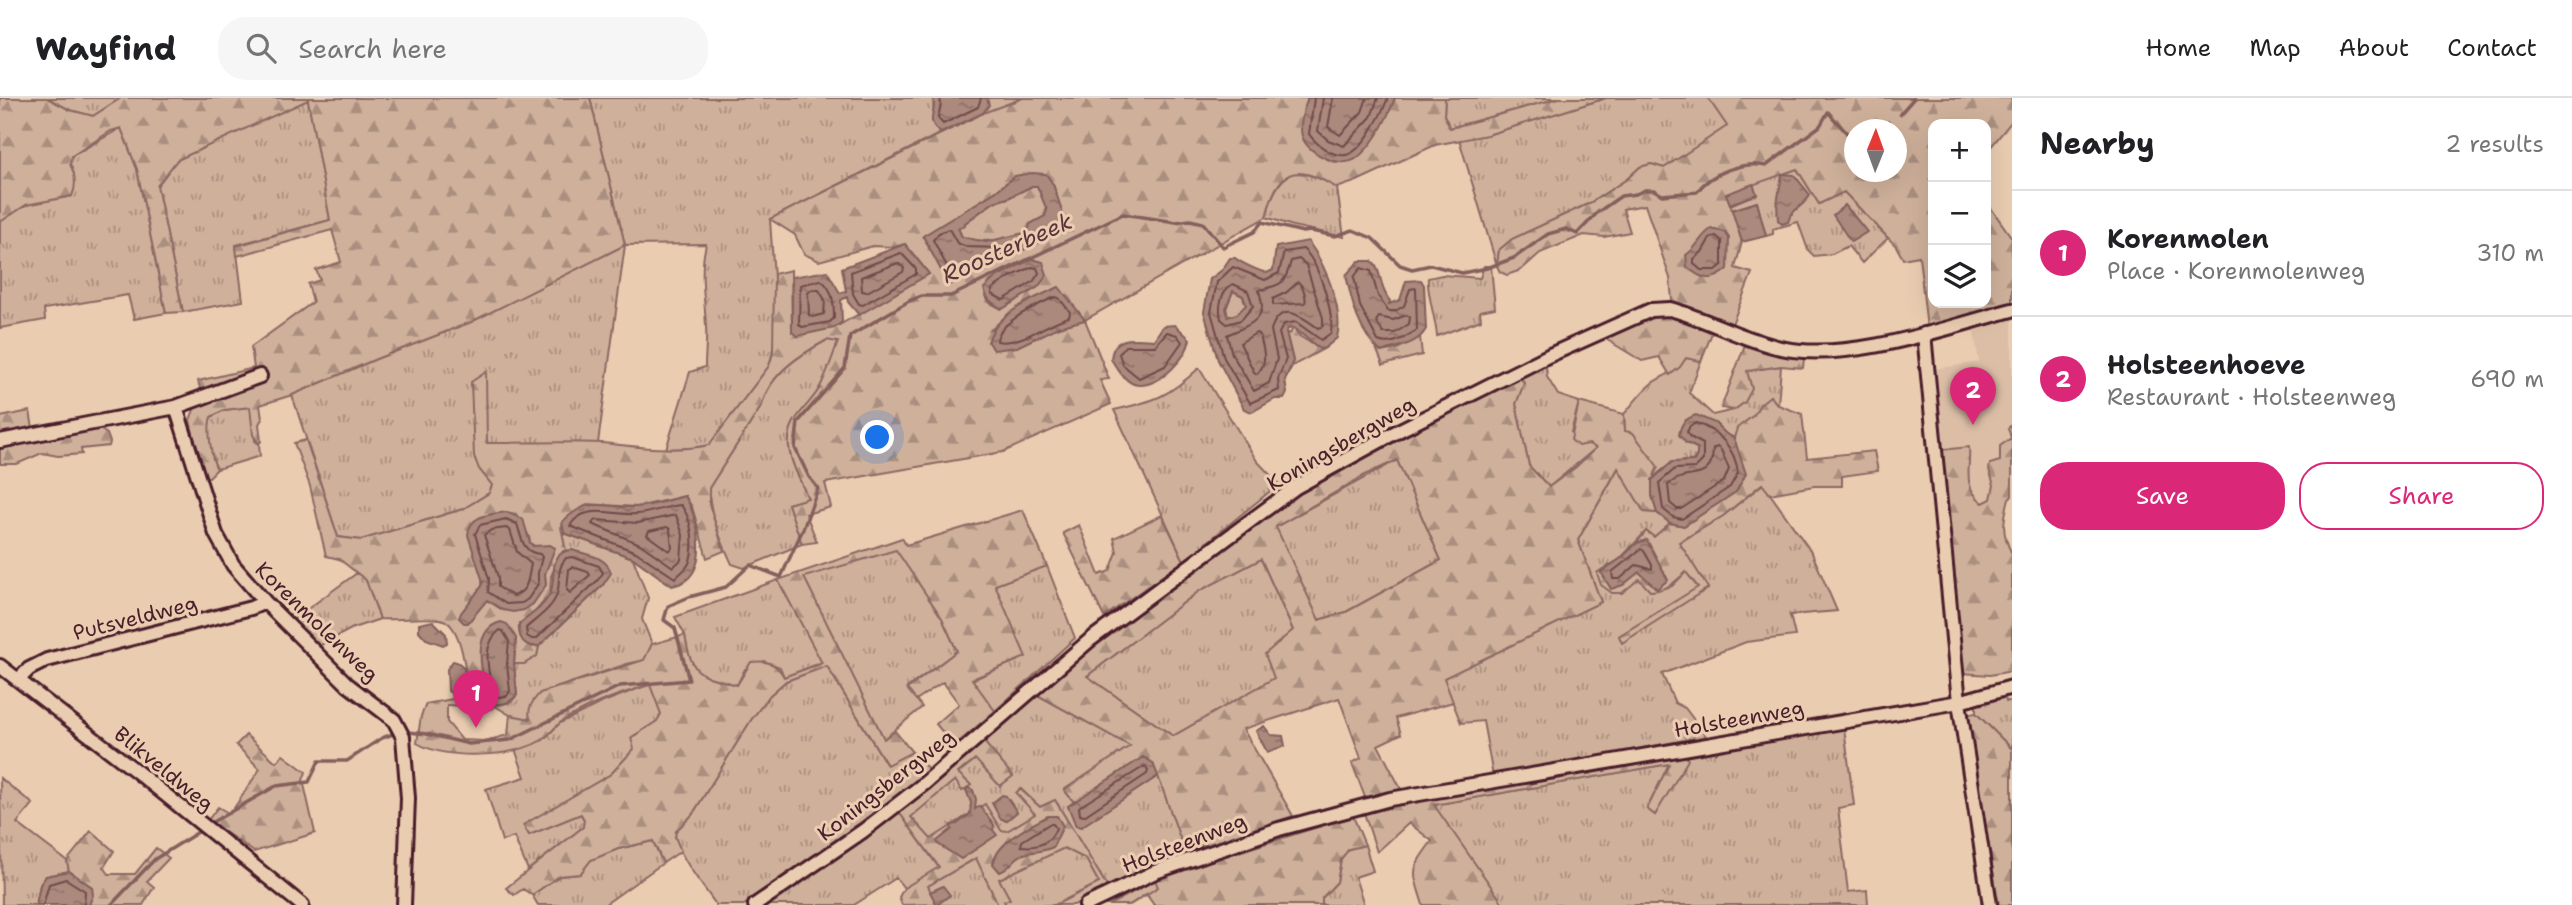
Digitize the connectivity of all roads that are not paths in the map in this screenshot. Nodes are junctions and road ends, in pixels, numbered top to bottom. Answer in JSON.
{"nodes":[{"id":1,"x":2012,"y":310,"type":"edge"},
{"id":2,"x":1924,"y":334,"type":"junction"},
{"id":3,"x":260,"y":376,"type":"dead end"},
{"id":4,"x":176,"y":407,"type":"junction"},
{"id":5,"x":0,"y":441,"type":"edge"},
{"id":6,"x":265,"y":602,"type":"junction"},
{"id":7,"x":0,"y":666,"type":"edge"},
{"id":8,"x":19,"y":679,"type":"junction"},
{"id":9,"x":2012,"y":687,"type":"edge"},
{"id":10,"x":1959,"y":702,"type":"junction"},
{"id":11,"x":302,"y":905,"type":"edge"},
{"id":12,"x":404,"y":905,"type":"edge"},
{"id":13,"x":755,"y":905,"type":"edge"},
{"id":14,"x":1086,"y":905,"type":"edge"},
{"id":15,"x":1990,"y":905,"type":"edge"}],
"edges":[{"from":1,"to":2,"type":"street"},
{"from":2,"to":10,"type":"street"},
{"from":2,"to":13,"type":"street","name":"Koningsbergweg"},
{"from":3,"to":4,"type":"street"},
{"from":4,"to":5,"type":"street"},
{"from":4,"to":6,"type":"street","name":"Korenmolenweg"},
{"from":6,"to":8,"type":"street","name":"Putsveldweg"},
{"from":6,"to":12,"type":"street","name":"Korenmolenweg"},
{"from":7,"to":8,"type":"street","name":"Blikveldweg"},
{"from":8,"to":11,"type":"street","name":"Blikveldweg"},
{"from":9,"to":10,"type":"street","name":"Holsteenweg"},
{"from":10,"to":14,"type":"street","name":"Holsteenweg"},
{"from":10,"to":15,"type":"street"}]}
